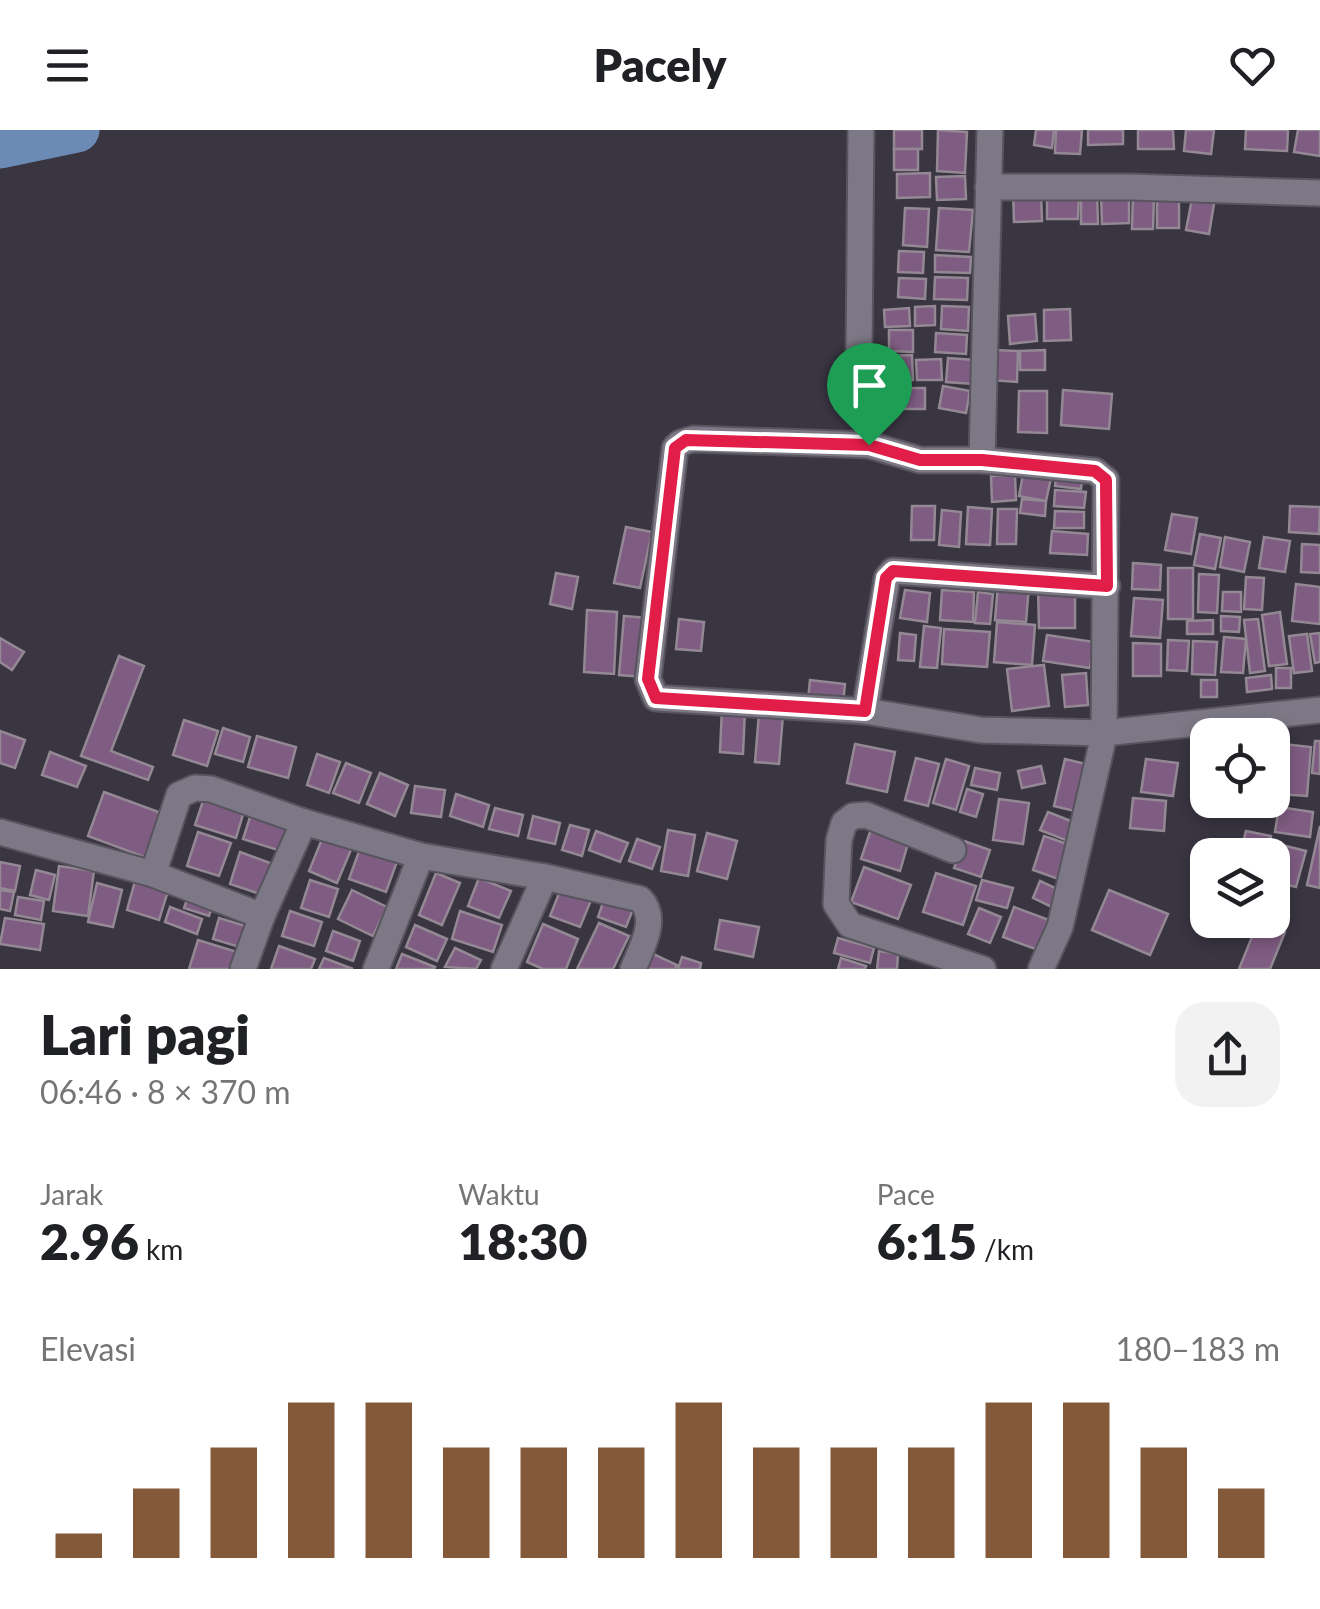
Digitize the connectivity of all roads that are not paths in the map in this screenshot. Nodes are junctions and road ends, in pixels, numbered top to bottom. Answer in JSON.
{"nodes":[{"id":1,"x":860,"y":130,"type":"edge"},
{"id":2,"x":990,"y":130,"type":"edge"},
{"id":3,"x":988,"y":187,"type":"junction"},
{"id":4,"x":1320,"y":193,"type":"edge"},
{"id":5,"x":869,"y":445,"type":"junction"},
{"id":6,"x":982,"y":460,"type":"junction"},
{"id":7,"x":1107,"y":586,"type":"junction"},
{"id":8,"x":1320,"y":710,"type":"edge"},
{"id":9,"x":865,"y":711,"type":"junction"},
{"id":10,"x":1104,"y":733,"type":"junction"},
{"id":11,"x":304,"y":822,"type":"junction"},
{"id":12,"x":0,"y":832,"type":"edge"},
{"id":13,"x":953,"y":850,"type":"dead end"},
{"id":14,"x":421,"y":856,"type":"junction"},
{"id":15,"x":153,"y":874,"type":"junction"},
{"id":16,"x":545,"y":877,"type":"junction"},
{"id":17,"x":262,"y":916,"type":"junction"},
{"id":18,"x":243,"y":969,"type":"edge"},
{"id":19,"x":376,"y":969,"type":"edge"},
{"id":20,"x":504,"y":969,"type":"edge"},
{"id":21,"x":633,"y":969,"type":"edge"},
{"id":22,"x":983,"y":969,"type":"edge"},
{"id":23,"x":1041,"y":969,"type":"edge"}],
"edges":[{"from":1,"to":5,"type":"street"},
{"from":2,"to":3,"type":"street"},
{"from":3,"to":4,"type":"street"},
{"from":3,"to":6,"type":"street"},
{"from":5,"to":6,"type":"street"},
{"from":5,"to":9,"type":"street"},
{"from":6,"to":7,"type":"street"},
{"from":7,"to":9,"type":"street"},
{"from":7,"to":10,"type":"street"},
{"from":8,"to":10,"type":"street"},
{"from":9,"to":10,"type":"street"},
{"from":10,"to":23,"type":"street"},
{"from":11,"to":14,"type":"street"},
{"from":11,"to":15,"type":"street"},
{"from":11,"to":17,"type":"street"},
{"from":12,"to":15,"type":"street"},
{"from":13,"to":22,"type":"street"},
{"from":14,"to":16,"type":"street"},
{"from":14,"to":19,"type":"street"},
{"from":15,"to":17,"type":"street"},
{"from":16,"to":20,"type":"street"},
{"from":16,"to":21,"type":"street"},
{"from":17,"to":18,"type":"street"}]}
